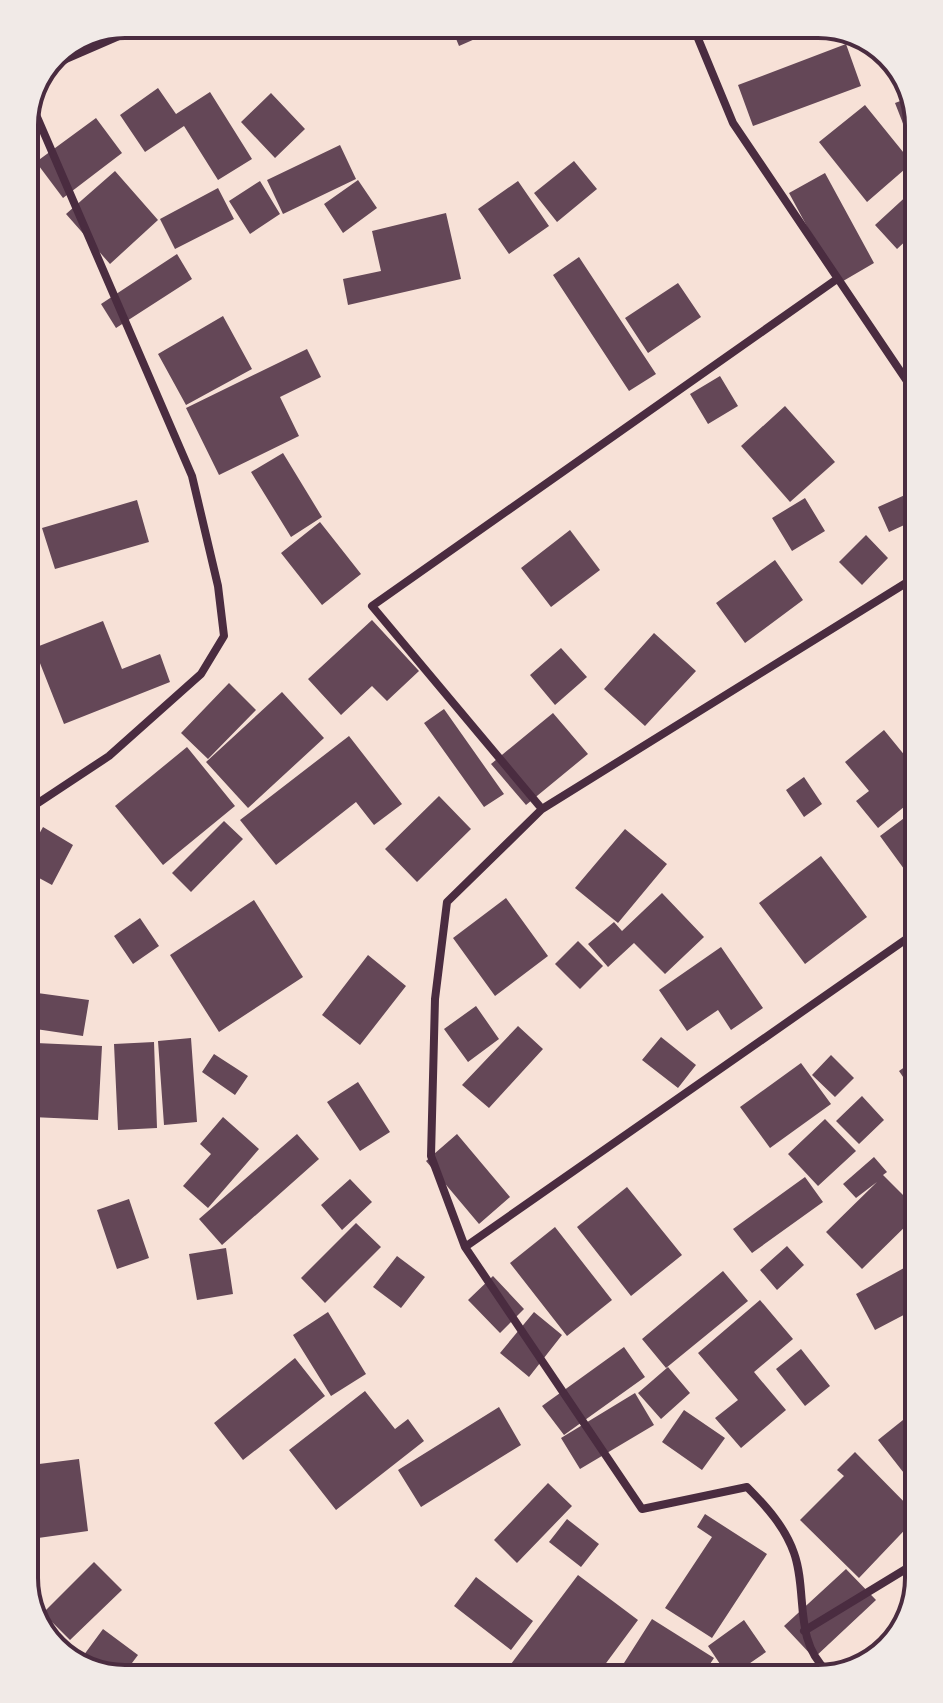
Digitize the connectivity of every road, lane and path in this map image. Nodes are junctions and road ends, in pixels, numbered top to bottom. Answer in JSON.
{"nodes":[{"id":1,"x":698,"y":38,"type":"edge"},
{"id":2,"x":38,"y":119,"type":"edge"},
{"id":3,"x":837,"y":279,"type":"junction"},
{"id":4,"x":905,"y":378,"type":"edge"},
{"id":5,"x":905,"y":584,"type":"edge"},
{"id":6,"x":38,"y":803,"type":"edge"},
{"id":7,"x":542,"y":809,"type":"junction"},
{"id":8,"x":905,"y":940,"type":"edge"},
{"id":9,"x":465,"y":1247,"type":"junction"},
{"id":10,"x":905,"y":1570,"type":"edge"},
{"id":11,"x":804,"y":1631,"type":"junction"},
{"id":12,"x":823,"y":1664,"type":"edge"}],
"edges":[{"from":1,"to":3,"type":"street"},
{"from":2,"to":6,"type":"street"},
{"from":3,"to":4,"type":"street"},
{"from":3,"to":7,"type":"street"},
{"from":5,"to":7,"type":"street"},
{"from":7,"to":9,"type":"street"},
{"from":8,"to":9,"type":"street"},
{"from":9,"to":11,"type":"street"},
{"from":10,"to":11,"type":"street"},
{"from":11,"to":12,"type":"street"}]}
